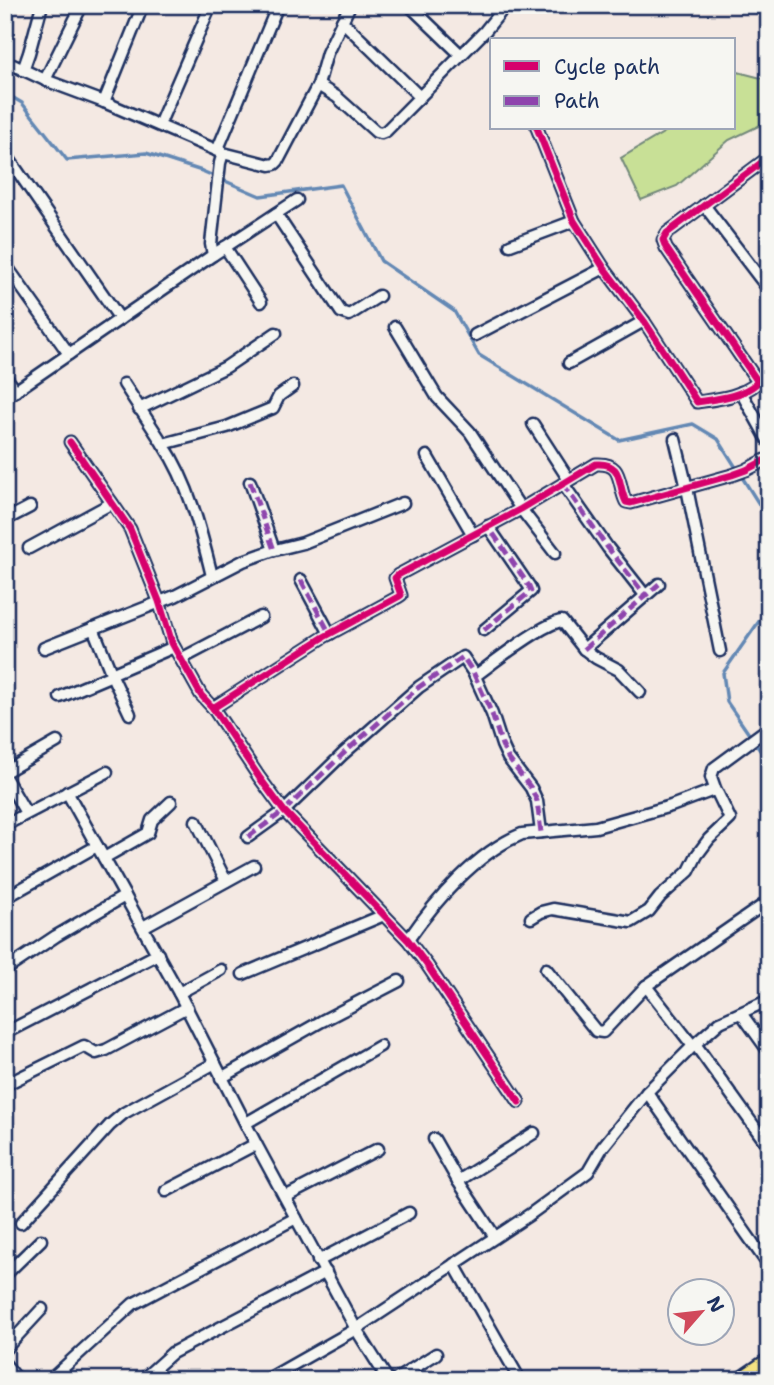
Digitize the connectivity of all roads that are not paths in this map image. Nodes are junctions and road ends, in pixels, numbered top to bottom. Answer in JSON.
{"nodes":[{"id":1,"x":42,"y":5,"type":"edge"},
{"id":2,"x":82,"y":5,"type":"edge"},
{"id":3,"x":143,"y":5,"type":"edge"},
{"id":4,"x":211,"y":5,"type":"edge"},
{"id":5,"x":278,"y":5,"type":"edge"},
{"id":6,"x":350,"y":5,"type":"edge"},
{"id":7,"x":409,"y":5,"type":"edge"},
{"id":8,"x":500,"y":7,"type":"edge"},
{"id":9,"x":342,"y":21,"type":"junction"},
{"id":10,"x":485,"y":31,"type":"junction"},
{"id":11,"x":491,"y":38,"type":"edge"},
{"id":12,"x":460,"y":54,"type":"junction"},
{"id":13,"x":5,"y":66,"type":"edge"},
{"id":14,"x":23,"y":70,"type":"junction"},
{"id":15,"x":45,"y":80,"type":"junction"},
{"id":16,"x":318,"y":85,"type":"junction"},
{"id":17,"x":419,"y":97,"type":"junction"},
{"id":18,"x":104,"y":102,"type":"junction"},
{"id":19,"x":159,"y":125,"type":"junction"},
{"id":20,"x":538,"y":130,"type":"edge"},
{"id":21,"x":5,"y":153,"type":"edge"},
{"id":22,"x":220,"y":156,"type":"junction"},
{"id":23,"x":769,"y":157,"type":"edge"},
{"id":24,"x":297,"y":200,"type":"dead end"},
{"id":25,"x":704,"y":205,"type":"junction"},
{"id":26,"x":276,"y":214,"type":"junction"},
{"id":27,"x":574,"y":221,"type":"junction"},
{"id":28,"x":509,"y":245,"type":"dead end"},
{"id":29,"x":225,"y":247,"type":"junction"},
{"id":30,"x":213,"y":255,"type":"junction"},
{"id":31,"x":5,"y":264,"type":"edge"},
{"id":32,"x":604,"y":268,"type":"junction"},
{"id":33,"x":769,"y":290,"type":"edge"},
{"id":34,"x":379,"y":296,"type":"dead end"},
{"id":35,"x":261,"y":302,"type":"dead end"},
{"id":36,"x":120,"y":319,"type":"junction"},
{"id":37,"x":643,"y":321,"type":"junction"},
{"id":38,"x":395,"y":327,"type":"dead end"},
{"id":39,"x":276,"y":332,"type":"dead end"},
{"id":40,"x":475,"y":335,"type":"dead end"},
{"id":41,"x":69,"y":354,"type":"junction"},
{"id":42,"x":569,"y":363,"type":"dead end"},
{"id":43,"x":5,"y":376,"type":"edge"},
{"id":44,"x":124,"y":384,"type":"dead end"},
{"id":45,"x":293,"y":386,"type":"dead end"},
{"id":46,"x":16,"y":391,"type":"junction"},
{"id":47,"x":741,"y":392,"type":"junction"},
{"id":48,"x":5,"y":398,"type":"edge"},
{"id":49,"x":139,"y":409,"type":"junction"},
{"id":50,"x":533,"y":424,"type":"dead end"},
{"id":51,"x":675,"y":439,"type":"dead end"},
{"id":52,"x":70,"y":442,"type":"dead end"},
{"id":53,"x":769,"y":442,"type":"edge"},
{"id":54,"x":163,"y":444,"type":"junction"},
{"id":55,"x":427,"y":456,"type":"dead end"},
{"id":56,"x":769,"y":458,"type":"edge"},
{"id":57,"x":250,"y":482,"type":"dead end"},
{"id":58,"x":566,"y":482,"type":"junction"},
{"id":59,"x":687,"y":488,"type":"junction"},
{"id":60,"x":112,"y":503,"type":"junction"},
{"id":61,"x":403,"y":503,"type":"dead end"},
{"id":62,"x":30,"y":507,"type":"dead end"},
{"id":63,"x":521,"y":509,"type":"junction"},
{"id":64,"x":5,"y":520,"type":"edge"},
{"id":65,"x":488,"y":526,"type":"junction"},
{"id":66,"x":473,"y":535,"type":"junction"},
{"id":67,"x":29,"y":548,"type":"dead end"},
{"id":68,"x":274,"y":550,"type":"junction"},
{"id":69,"x":555,"y":553,"type":"dead end"},
{"id":70,"x":212,"y":576,"type":"junction"},
{"id":71,"x":302,"y":580,"type":"dead end"},
{"id":72,"x":659,"y":584,"type":"dead end"},
{"id":73,"x":645,"y":595,"type":"junction"},
{"id":74,"x":159,"y":601,"type":"junction"},
{"id":75,"x":261,"y":617,"type":"dead end"},
{"id":76,"x":93,"y":628,"type":"junction"},
{"id":77,"x":484,"y":630,"type":"dead end"},
{"id":78,"x":330,"y":634,"type":"junction"},
{"id":79,"x":174,"y":647,"type":"junction"},
{"id":80,"x":44,"y":648,"type":"dead end"},
{"id":81,"x":584,"y":649,"type":"junction"},
{"id":82,"x":720,"y":651,"type":"dead end"},
{"id":83,"x":181,"y":659,"type":"junction"},
{"id":84,"x":112,"y":675,"type":"junction"},
{"id":85,"x":475,"y":676,"type":"junction"},
{"id":86,"x":640,"y":692,"type":"dead end"},
{"id":87,"x":60,"y":697,"type":"dead end"},
{"id":88,"x":213,"y":708,"type":"junction"},
{"id":89,"x":130,"y":714,"type":"dead end"},
{"id":90,"x":769,"y":730,"type":"edge"},
{"id":91,"x":57,"y":742,"type":"dead end"},
{"id":92,"x":5,"y":772,"type":"edge"},
{"id":93,"x":107,"y":772,"type":"dead end"},
{"id":94,"x":5,"y":777,"type":"edge"},
{"id":95,"x":716,"y":790,"type":"junction"},
{"id":96,"x":66,"y":792,"type":"junction"},
{"id":97,"x":170,"y":802,"type":"dead end"},
{"id":98,"x":284,"y":811,"type":"junction"},
{"id":99,"x":26,"y":813,"type":"junction"},
{"id":100,"x":196,"y":821,"type":"dead end"},
{"id":101,"x":5,"y":825,"type":"edge"},
{"id":102,"x":541,"y":832,"type":"junction"},
{"id":103,"x":248,"y":837,"type":"dead end"},
{"id":104,"x":97,"y":846,"type":"junction"},
{"id":105,"x":104,"y":858,"type":"junction"},
{"id":106,"x":254,"y":866,"type":"dead end"},
{"id":107,"x":226,"y":881,"type":"junction"},
{"id":108,"x":125,"y":896,"type":"junction"},
{"id":109,"x":5,"y":898,"type":"edge"},
{"id":110,"x":769,"y":901,"type":"edge"},
{"id":111,"x":384,"y":915,"type":"junction"},
{"id":112,"x":531,"y":918,"type":"dead end"},
{"id":113,"x":143,"y":928,"type":"junction"},
{"id":114,"x":408,"y":940,"type":"junction"},
{"id":115,"x":158,"y":954,"type":"junction"},
{"id":116,"x":546,"y":969,"type":"dead end"},
{"id":117,"x":5,"y":970,"type":"edge"},
{"id":118,"x":221,"y":970,"type":"dead end"},
{"id":119,"x":243,"y":974,"type":"dead end"},
{"id":120,"x":399,"y":981,"type":"dead end"},
{"id":121,"x":646,"y":986,"type":"junction"},
{"id":122,"x":180,"y":993,"type":"junction"},
{"id":123,"x":769,"y":1000,"type":"edge"},
{"id":124,"x":187,"y":1007,"type":"junction"},
{"id":125,"x":741,"y":1013,"type":"junction"},
{"id":126,"x":5,"y":1033,"type":"edge"},
{"id":127,"x":694,"y":1045,"type":"junction"},
{"id":128,"x":380,"y":1046,"type":"dead end"},
{"id":129,"x":769,"y":1052,"type":"edge"},
{"id":130,"x":215,"y":1063,"type":"junction"},
{"id":131,"x":222,"y":1078,"type":"junction"},
{"id":132,"x":5,"y":1085,"type":"edge"},
{"id":133,"x":647,"y":1092,"type":"junction"},
{"id":134,"x":519,"y":1102,"type":"dead end"},
{"id":135,"x":246,"y":1123,"type":"junction"},
{"id":136,"x":534,"y":1133,"type":"dead end"},
{"id":137,"x":434,"y":1139,"type":"dead end"},
{"id":138,"x":256,"y":1144,"type":"junction"},
{"id":139,"x":769,"y":1147,"type":"edge"},
{"id":140,"x":378,"y":1149,"type":"dead end"},
{"id":141,"x":458,"y":1181,"type":"junction"},
{"id":142,"x":166,"y":1191,"type":"dead end"},
{"id":143,"x":285,"y":1197,"type":"junction"},
{"id":144,"x":409,"y":1213,"type":"dead end"},
{"id":145,"x":296,"y":1218,"type":"junction"},
{"id":146,"x":21,"y":1223,"type":"dead end"},
{"id":147,"x":495,"y":1237,"type":"junction"},
{"id":148,"x":41,"y":1240,"type":"dead end"},
{"id":149,"x":318,"y":1261,"type":"junction"},
{"id":150,"x":454,"y":1264,"type":"junction"},
{"id":151,"x":769,"y":1266,"type":"edge"},
{"id":152,"x":326,"y":1272,"type":"junction"},
{"id":153,"x":5,"y":1275,"type":"edge"},
{"id":154,"x":42,"y":1309,"type":"dead end"},
{"id":155,"x":356,"y":1329,"type":"junction"},
{"id":156,"x":5,"y":1349,"type":"edge"},
{"id":157,"x":436,"y":1354,"type":"dead end"},
{"id":158,"x":769,"y":1363,"type":"edge"},
{"id":159,"x":5,"y":1364,"type":"edge"},
{"id":160,"x":18,"y":1380,"type":"edge"},
{"id":161,"x":50,"y":1380,"type":"edge"},
{"id":162,"x":142,"y":1380,"type":"edge"},
{"id":163,"x":266,"y":1380,"type":"edge"},
{"id":164,"x":388,"y":1380,"type":"edge"},
{"id":165,"x":395,"y":1380,"type":"edge"},
{"id":166,"x":520,"y":1380,"type":"edge"},
{"id":167,"x":744,"y":1380,"type":"edge"}],
"edges":[{"from":1,"to":14,"type":"street"},
{"from":2,"to":15,"type":"street"},
{"from":3,"to":18,"type":"street"},
{"from":4,"to":19,"type":"street"},
{"from":5,"to":22,"type":"street"},
{"from":6,"to":9,"type":"street"},
{"from":7,"to":12,"type":"street"},
{"from":8,"to":10,"type":"street"},
{"from":9,"to":16,"type":"street"},
{"from":9,"to":17,"type":"street"},
{"from":10,"to":11,"type":"street"},
{"from":10,"to":12,"type":"street"},
{"from":12,"to":17,"type":"street"},
{"from":13,"to":14,"type":"street"},
{"from":14,"to":15,"type":"street"},
{"from":15,"to":18,"type":"street"},
{"from":16,"to":17,"type":"street"},
{"from":16,"to":22,"type":"street"},
{"from":18,"to":19,"type":"street"},
{"from":19,"to":22,"type":"street"},
{"from":20,"to":27,"type":"street"},
{"from":21,"to":36,"type":"street"},
{"from":22,"to":30,"type":"street"},
{"from":23,"to":25,"type":"street"},
{"from":24,"to":26,"type":"street"},
{"from":25,"to":33,"type":"street"},
{"from":25,"to":47,"type":"street"},
{"from":26,"to":29,"type":"street"},
{"from":26,"to":34,"type":"street"},
{"from":27,"to":28,"type":"street"},
{"from":27,"to":32,"type":"street"},
{"from":29,"to":30,"type":"street"},
{"from":29,"to":35,"type":"street"},
{"from":30,"to":36,"type":"street"},
{"from":31,"to":41,"type":"street"},
{"from":32,"to":37,"type":"street"},
{"from":32,"to":40,"type":"street"},
{"from":36,"to":41,"type":"street"},
{"from":37,"to":42,"type":"street"},
{"from":37,"to":47,"type":"street"},
{"from":38,"to":63,"type":"street"},
{"from":39,"to":49,"type":"street"},
{"from":41,"to":46,"type":"street"},
{"from":43,"to":46,"type":"street"},
{"from":44,"to":49,"type":"street"},
{"from":45,"to":54,"type":"street"},
{"from":46,"to":48,"type":"street"},
{"from":47,"to":53,"type":"street"},
{"from":49,"to":54,"type":"street"},
{"from":50,"to":58,"type":"street"},
{"from":51,"to":59,"type":"street"},
{"from":52,"to":60,"type":"street"},
{"from":54,"to":70,"type":"street"},
{"from":55,"to":66,"type":"street"},
{"from":56,"to":59,"type":"street"},
{"from":57,"to":68,"type":"street"},
{"from":58,"to":59,"type":"street"},
{"from":58,"to":63,"type":"street"},
{"from":58,"to":73,"type":"street"},
{"from":59,"to":82,"type":"street"},
{"from":60,"to":67,"type":"street"},
{"from":60,"to":74,"type":"street"},
{"from":61,"to":68,"type":"street"},
{"from":62,"to":64,"type":"street"},
{"from":63,"to":65,"type":"street"},
{"from":63,"to":69,"type":"street"},
{"from":65,"to":66,"type":"street"},
{"from":65,"to":77,"type":"street"},
{"from":66,"to":78,"type":"street"},
{"from":68,"to":70,"type":"street"},
{"from":70,"to":74,"type":"street"},
{"from":71,"to":78,"type":"street"},
{"from":72,"to":73,"type":"street"},
{"from":73,"to":81,"type":"street"},
{"from":74,"to":76,"type":"street"},
{"from":74,"to":79,"type":"street"},
{"from":75,"to":83,"type":"street"},
{"from":76,"to":80,"type":"street"},
{"from":76,"to":84,"type":"street"},
{"from":78,"to":88,"type":"street"},
{"from":79,"to":83,"type":"street"},
{"from":79,"to":84,"type":"street"},
{"from":81,"to":85,"type":"street"},
{"from":81,"to":86,"type":"street"},
{"from":83,"to":88,"type":"street"},
{"from":84,"to":87,"type":"street"},
{"from":84,"to":89,"type":"street"},
{"from":85,"to":98,"type":"street"},
{"from":85,"to":102,"type":"street"},
{"from":88,"to":98,"type":"street"},
{"from":90,"to":95,"type":"street"},
{"from":91,"to":92,"type":"street"},
{"from":93,"to":96,"type":"street"},
{"from":94,"to":99,"type":"street"},
{"from":95,"to":102,"type":"street"},
{"from":95,"to":112,"type":"street"},
{"from":96,"to":99,"type":"street"},
{"from":96,"to":104,"type":"street"},
{"from":97,"to":105,"type":"street"},
{"from":98,"to":103,"type":"street"},
{"from":98,"to":111,"type":"street"},
{"from":99,"to":101,"type":"street"},
{"from":100,"to":107,"type":"street"},
{"from":102,"to":114,"type":"street"},
{"from":104,"to":105,"type":"street"},
{"from":104,"to":109,"type":"street"},
{"from":105,"to":108,"type":"street"},
{"from":106,"to":107,"type":"street"},
{"from":107,"to":113,"type":"street"},
{"from":108,"to":113,"type":"street"},
{"from":108,"to":117,"type":"street"},
{"from":110,"to":121,"type":"street"},
{"from":111,"to":114,"type":"street"},
{"from":111,"to":119,"type":"street"},
{"from":113,"to":115,"type":"street"},
{"from":114,"to":134,"type":"street"},
{"from":115,"to":122,"type":"street"},
{"from":115,"to":126,"type":"street"},
{"from":116,"to":121,"type":"street"},
{"from":118,"to":122,"type":"street"},
{"from":120,"to":131,"type":"street"},
{"from":121,"to":127,"type":"street"},
{"from":122,"to":124,"type":"street"},
{"from":123,"to":125,"type":"street"},
{"from":124,"to":130,"type":"street"},
{"from":124,"to":132,"type":"street"},
{"from":125,"to":127,"type":"street"},
{"from":125,"to":129,"type":"street"},
{"from":127,"to":133,"type":"street"},
{"from":127,"to":139,"type":"street"},
{"from":128,"to":135,"type":"street"},
{"from":130,"to":131,"type":"street"},
{"from":130,"to":146,"type":"street"},
{"from":131,"to":135,"type":"street"},
{"from":133,"to":147,"type":"street"},
{"from":133,"to":151,"type":"street"},
{"from":135,"to":138,"type":"street"},
{"from":136,"to":141,"type":"street"},
{"from":137,"to":141,"type":"street"},
{"from":138,"to":142,"type":"street"},
{"from":138,"to":143,"type":"street"},
{"from":140,"to":143,"type":"street"},
{"from":141,"to":147,"type":"street"},
{"from":143,"to":145,"type":"street"},
{"from":144,"to":149,"type":"street"},
{"from":145,"to":149,"type":"street"},
{"from":145,"to":161,"type":"street"},
{"from":147,"to":150,"type":"street"},
{"from":148,"to":153,"type":"street"},
{"from":149,"to":152,"type":"street"},
{"from":150,"to":155,"type":"street"},
{"from":150,"to":166,"type":"street"},
{"from":152,"to":155,"type":"street"},
{"from":152,"to":162,"type":"street"},
{"from":154,"to":156,"type":"street"},
{"from":155,"to":163,"type":"street"},
{"from":155,"to":164,"type":"street"},
{"from":157,"to":165,"type":"street"},
{"from":158,"to":167,"type":"highway"},
{"from":159,"to":160,"type":"street"}]}
